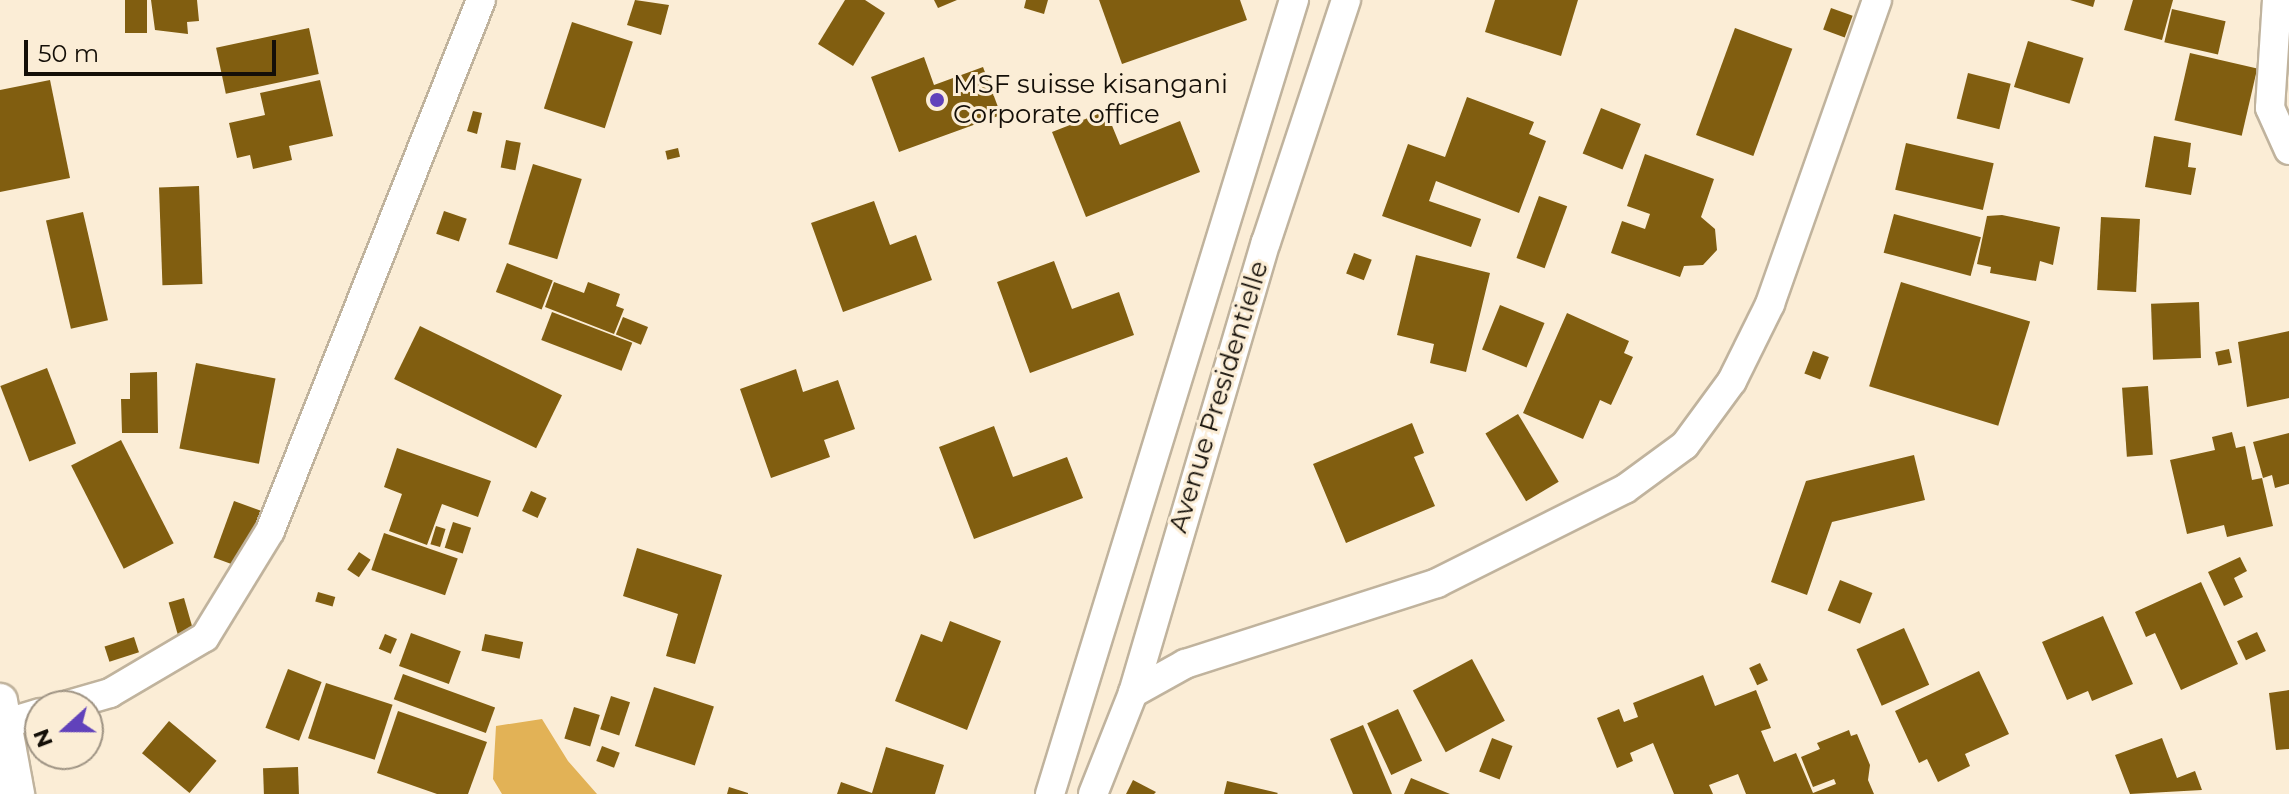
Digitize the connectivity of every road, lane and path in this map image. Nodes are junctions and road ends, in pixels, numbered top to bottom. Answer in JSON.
{"nodes":[{"id":1,"x":481,"y":0,"type":"edge"},
{"id":2,"x":1294,"y":0,"type":"edge"},
{"id":3,"x":1346,"y":0,"type":"edge"},
{"id":4,"x":1877,"y":0,"type":"edge"},
{"id":5,"x":2277,"y":0,"type":"edge"},
{"id":6,"x":2289,"y":150,"type":"edge"},
{"id":7,"x":1107,"y":618,"type":"junction"},
{"id":8,"x":1145,"y":642,"type":"junction"},
{"id":9,"x":1133,"y":693,"type":"junction"},
{"id":10,"x":104,"y":695,"type":"edge"},
{"id":11,"x":2,"y":712,"type":"edge"},
{"id":12,"x":24,"y":713,"type":"edge"},
{"id":13,"x":17,"y":794,"type":"edge"},
{"id":14,"x":1050,"y":794,"type":"edge"},
{"id":15,"x":1093,"y":794,"type":"edge"}],
"edges":[{"from":1,"to":10,"type":"street"},
{"from":2,"to":7,"type":"street","name":"Avenue Presidentielle"},
{"from":3,"to":8,"type":"street","name":"Avenue Presidentielle"},
{"from":4,"to":9,"type":"street"},
{"from":5,"to":6,"type":"street"},
{"from":7,"to":8,"type":"street"},
{"from":7,"to":14,"type":"street","name":"Avenue Presidentielle"},
{"from":8,"to":9,"type":"street","name":"Avenue Presidentielle"},
{"from":9,"to":15,"type":"street","name":"Avenue Presidentielle"},
{"from":11,"to":12,"type":"street"},
{"from":11,"to":13,"type":"street"}]}
